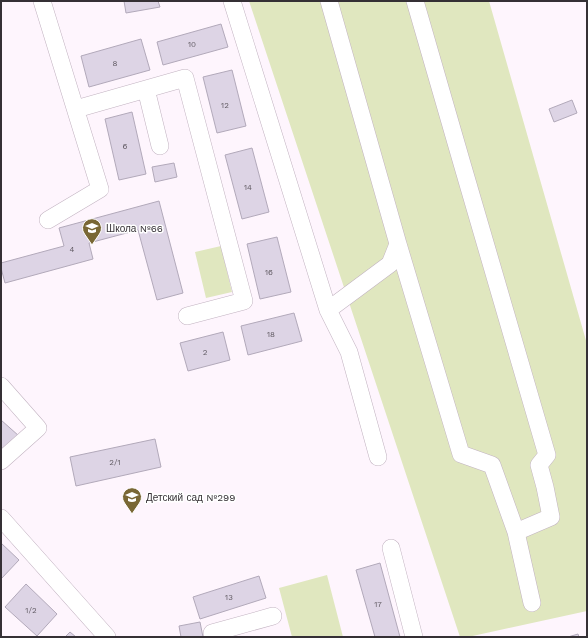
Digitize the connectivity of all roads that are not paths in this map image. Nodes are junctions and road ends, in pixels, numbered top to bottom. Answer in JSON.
{"nodes":[{"id":1,"x":42,"y":1,"type":"edge"},
{"id":2,"x":232,"y":1,"type":"edge"},
{"id":3,"x":329,"y":1,"type":"edge"},
{"id":4,"x":415,"y":1,"type":"edge"},
{"id":5,"x":146,"y":89,"type":"junction"},
{"id":6,"x":76,"y":109,"type":"junction"},
{"id":7,"x":160,"y":146,"type":"dead end"},
{"id":8,"x":48,"y":220,"type":"dead end"},
{"id":9,"x":398,"y":244,"type":"junction"},
{"id":10,"x":328,"y":310,"type":"junction"},
{"id":11,"x":187,"y":316,"type":"dead end"},
{"id":12,"x":1,"y":386,"type":"edge"},
{"id":13,"x":378,"y":457,"type":"dead end"},
{"id":14,"x":1,"y":460,"type":"edge"},
{"id":15,"x":1,"y":518,"type":"edge"},
{"id":16,"x":516,"y":532,"type":"junction"},
{"id":17,"x":391,"y":548,"type":"dead end"},
{"id":18,"x":532,"y":603,"type":"dead end"},
{"id":19,"x":273,"y":616,"type":"dead end"},
{"id":20,"x":107,"y":637,"type":"edge"},
{"id":21,"x":213,"y":637,"type":"edge"},
{"id":22,"x":414,"y":637,"type":"edge"}],
"edges":[{"from":1,"to":6,"type":"street"},
{"from":2,"to":10,"type":"street"},
{"from":3,"to":9,"type":"street"},
{"from":4,"to":16,"type":"street"},
{"from":5,"to":6,"type":"street"},
{"from":5,"to":7,"type":"street"},
{"from":5,"to":11,"type":"street"},
{"from":6,"to":8,"type":"street"},
{"from":9,"to":10,"type":"street"},
{"from":9,"to":16,"type":"street"},
{"from":10,"to":13,"type":"street"},
{"from":12,"to":14,"type":"street"},
{"from":15,"to":20,"type":"street"},
{"from":16,"to":18,"type":"street"},
{"from":17,"to":22,"type":"street"},
{"from":19,"to":21,"type":"street"}]}
